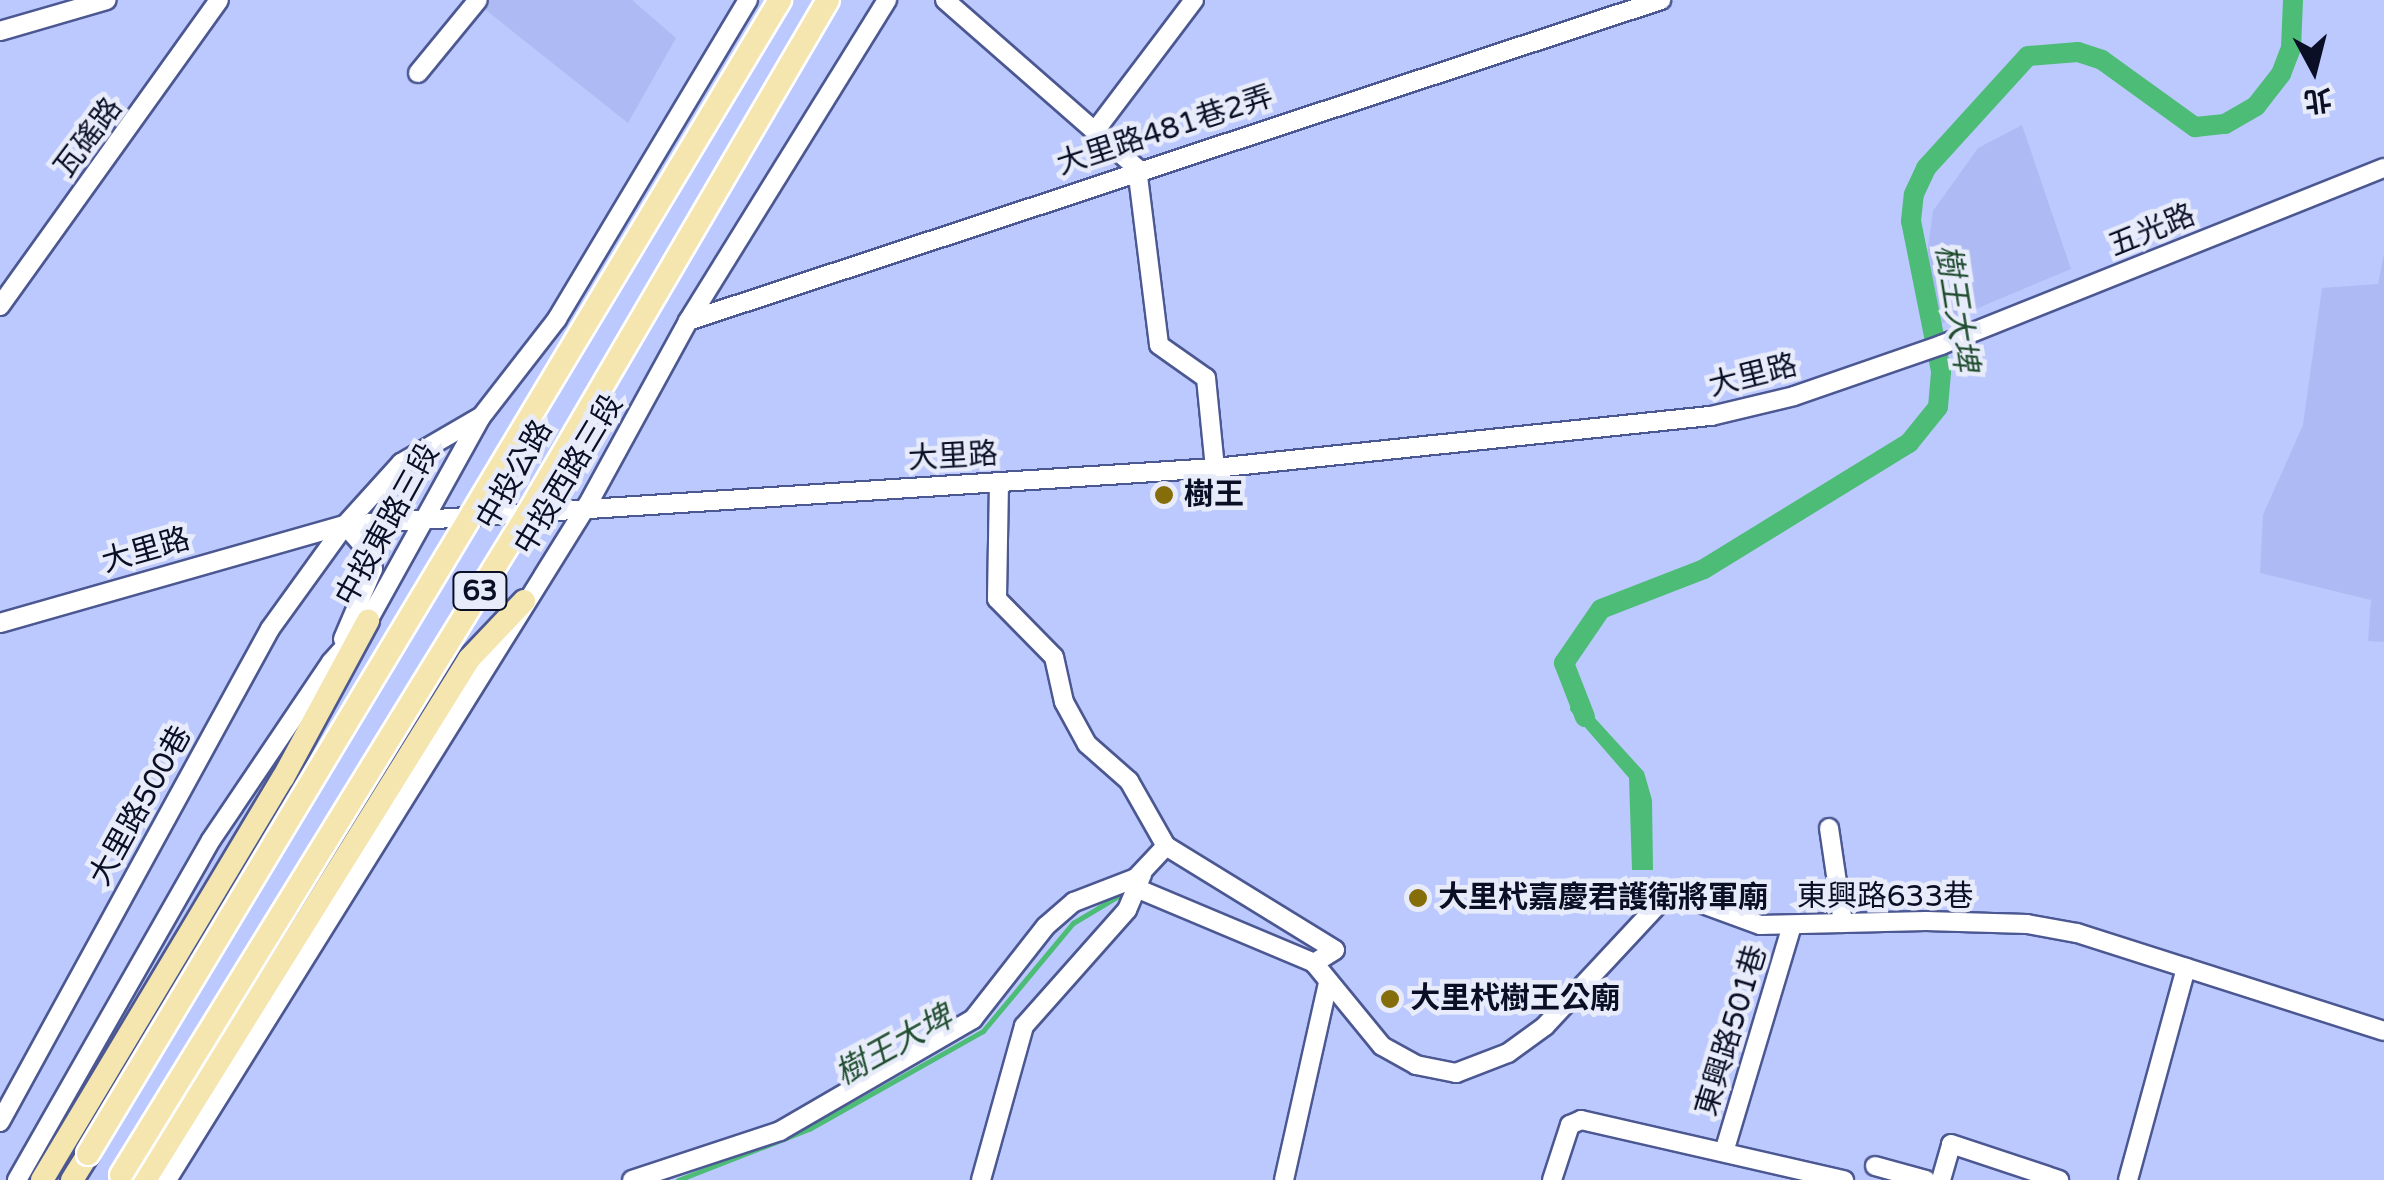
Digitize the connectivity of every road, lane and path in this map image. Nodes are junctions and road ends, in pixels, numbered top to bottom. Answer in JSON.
{"nodes":[{"id":1,"x":107,"y":0,"type":"edge"},
{"id":2,"x":219,"y":0,"type":"edge"},
{"id":3,"x":478,"y":0,"type":"edge"},
{"id":4,"x":748,"y":0,"type":"edge"},
{"id":5,"x":780,"y":0,"type":"edge"},
{"id":6,"x":828,"y":0,"type":"edge"},
{"id":7,"x":887,"y":0,"type":"edge"},
{"id":8,"x":946,"y":0,"type":"edge"},
{"id":9,"x":1194,"y":0,"type":"edge"},
{"id":10,"x":1661,"y":0,"type":"edge"},
{"id":11,"x":0,"y":31,"type":"edge"},
{"id":12,"x":418,"y":73,"type":"dead end"},
{"id":13,"x":1098,"y":127,"type":"junction"},
{"id":14,"x":1137,"y":168,"type":"junction"},
{"id":15,"x":2384,"y":168,"type":"edge"},
{"id":16,"x":0,"y":306,"type":"edge"},
{"id":17,"x":688,"y":322,"type":"junction"},
{"id":18,"x":1912,"y":355,"type":"joint"},
{"id":19,"x":481,"y":417,"type":"junction"},
{"id":20,"x":1215,"y":468,"type":"junction"},
{"id":21,"x":999,"y":482,"type":"junction"},
{"id":22,"x":588,"y":504,"type":"junction"},
{"id":23,"x":424,"y":518,"type":"junction"},
{"id":24,"x":345,"y":525,"type":"junction"},
{"id":25,"x":524,"y":601,"type":"junction"},
{"id":26,"x":368,"y":621,"type":"junction"},
{"id":27,"x":0,"y":622,"type":"edge"},
{"id":28,"x":331,"y":662,"type":"junction"},
{"id":29,"x":1829,"y":828,"type":"dead end"},
{"id":30,"x":1166,"y":846,"type":"junction"},
{"id":31,"x":1146,"y":865,"type":"junction"},
{"id":32,"x":1136,"y":888,"type":"junction"},
{"id":33,"x":1844,"y":923,"type":"junction"},
{"id":34,"x":1792,"y":925,"type":"junction"},
{"id":35,"x":1314,"y":962,"type":"junction"},
{"id":36,"x":2186,"y":968,"type":"junction"},
{"id":37,"x":1328,"y":984,"type":"junction"},
{"id":38,"x":2384,"y":1030,"type":"edge"},
{"id":39,"x":0,"y":1122,"type":"edge"},
{"id":40,"x":1724,"y":1152,"type":"junction"},
{"id":41,"x":1875,"y":1166,"type":"dead end"},
{"id":42,"x":119,"y":1177,"type":"edge"},
{"id":43,"x":17,"y":1180,"type":"edge"},
{"id":44,"x":42,"y":1180,"type":"edge"},
{"id":45,"x":72,"y":1180,"type":"edge"},
{"id":46,"x":145,"y":1180,"type":"edge"},
{"id":47,"x":168,"y":1180,"type":"edge"},
{"id":48,"x":632,"y":1180,"type":"edge"},
{"id":49,"x":981,"y":1180,"type":"edge"},
{"id":50,"x":1284,"y":1180,"type":"edge"},
{"id":51,"x":1552,"y":1180,"type":"edge"},
{"id":52,"x":1844,"y":1180,"type":"edge"},
{"id":53,"x":1926,"y":1180,"type":"edge"},
{"id":54,"x":1942,"y":1180,"type":"edge"},
{"id":55,"x":2059,"y":1180,"type":"edge"},
{"id":56,"x":2128,"y":1180,"type":"edge"}],
"edges":[{"from":1,"to":11,"type":"street"},
{"from":2,"to":16,"type":"street","name":"瓦磘路"},
{"from":3,"to":12,"type":"street"},
{"from":4,"to":19,"type":"street","name":"中投東路三段"},
{"from":5,"to":45,"type":"main road","name":"中投公路","number":"63","bridge":true},
{"from":6,"to":42,"type":"main road","name":"中投公路","number":"63","bridge":true},
{"from":7,"to":17,"type":"street","name":"中投西路三段"},
{"from":8,"to":13,"type":"street"},
{"from":9,"to":13,"type":"street"},
{"from":10,"to":14,"type":"street","name":"大里路481巷2弄"},
{"from":13,"to":14,"type":"street"},
{"from":14,"to":17,"type":"street","name":"大里路481巷2弄"},
{"from":14,"to":20,"type":"street"},
{"from":15,"to":18,"type":"street","name":"五光路"},
{"from":17,"to":22,"type":"street","name":"中投西路三段"},
{"from":18,"to":20,"type":"street","name":"大里路"},
{"from":19,"to":23,"type":"street","name":"中投東路三段"},
{"from":19,"to":24,"type":"street","name":"大里路500巷"},
{"from":20,"to":21,"type":"street","name":"大里路"},
{"from":21,"to":22,"type":"street","name":"大里路"},
{"from":21,"to":30,"type":"street"},
{"from":22,"to":23,"type":"street","name":"大里路"},
{"from":22,"to":25,"type":"street","name":"中投西路三段"},
{"from":23,"to":24,"type":"street","name":"大里路"},
{"from":23,"to":26,"type":"street","name":"中投東路三段"},
{"from":24,"to":27,"type":"street","name":"大里路"},
{"from":24,"to":28,"type":"street"},
{"from":24,"to":39,"type":"street","name":"大里路500巷"},
{"from":25,"to":46,"type":"main road"},
{"from":25,"to":47,"type":"street","name":"中投西路三段"},
{"from":26,"to":28,"type":"street","name":"中投東路三段"},
{"from":26,"to":44,"type":"main road"},
{"from":28,"to":43,"type":"street","name":"中投東路三段"},
{"from":29,"to":33,"type":"street"},
{"from":30,"to":31,"type":"street"},
{"from":30,"to":35,"type":"street"},
{"from":31,"to":32,"type":"street"},
{"from":31,"to":48,"type":"street"},
{"from":32,"to":35,"type":"street"},
{"from":32,"to":49,"type":"street"},
{"from":33,"to":34,"type":"street","name":"東興路633巷"},
{"from":33,"to":36,"type":"street","name":"東興路633巷"},
{"from":34,"to":37,"type":"street","name":"東興路633巷"},
{"from":34,"to":40,"type":"street","name":"東興路501巷"},
{"from":35,"to":37,"type":"street","name":"東興路633巷"},
{"from":36,"to":38,"type":"street","name":"東興路633巷"},
{"from":36,"to":56,"type":"street"},
{"from":37,"to":50,"type":"street"},
{"from":40,"to":51,"type":"street","name":"東興路501巷"},
{"from":40,"to":52,"type":"street","name":"東興路501巷"},
{"from":41,"to":53,"type":"street"},
{"from":54,"to":55,"type":"street"}]}
